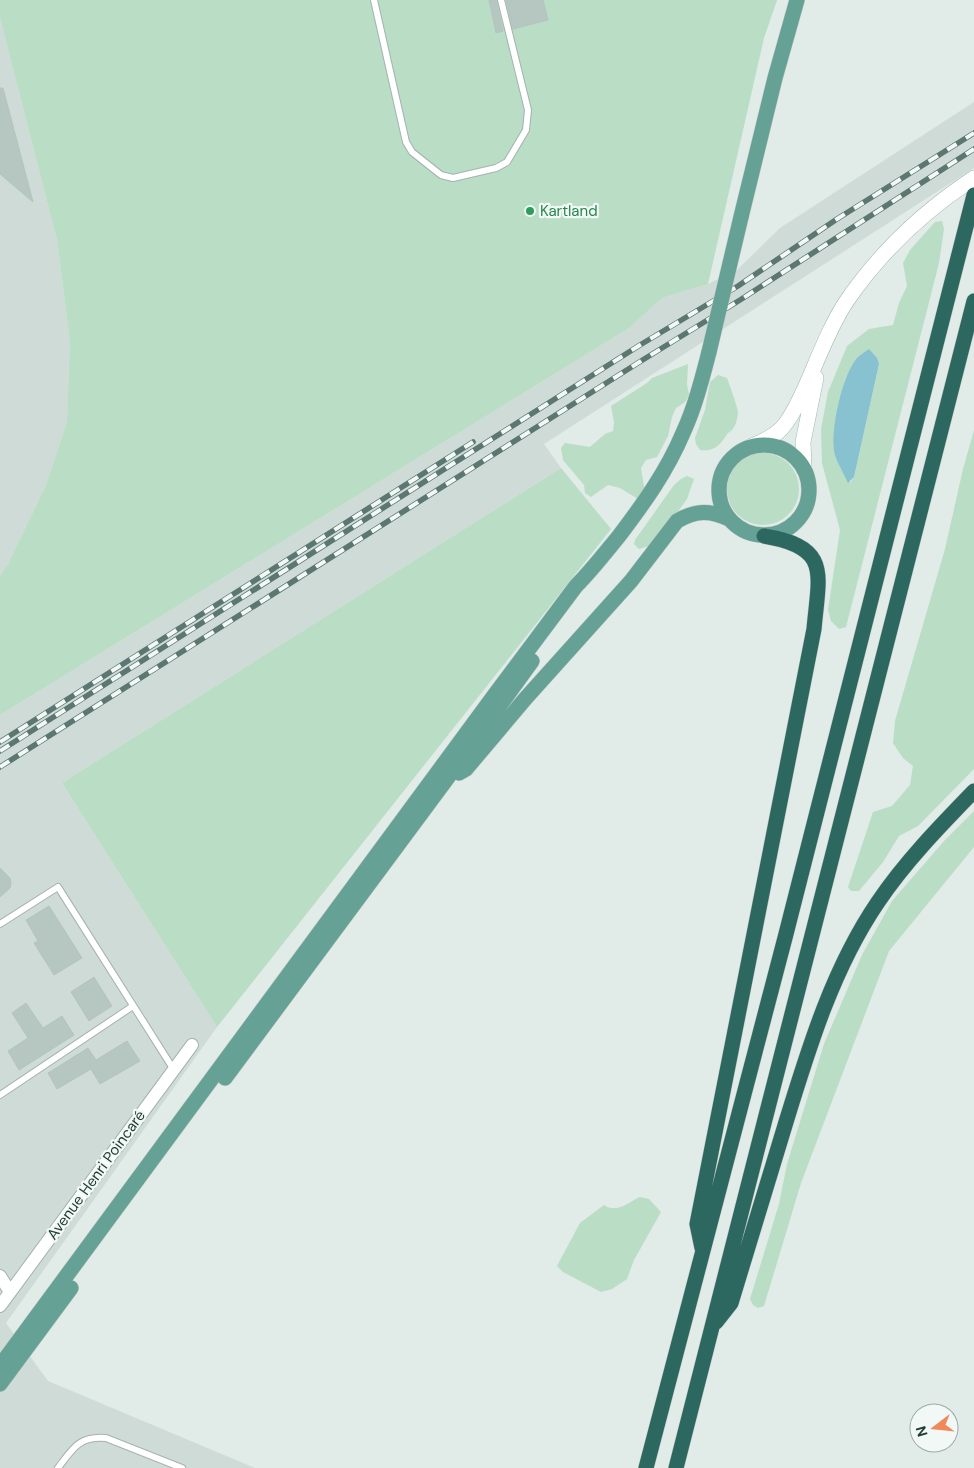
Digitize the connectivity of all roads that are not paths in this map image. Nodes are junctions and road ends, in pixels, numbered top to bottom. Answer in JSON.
{"nodes":[{"id":1,"x":374,"y":0,"type":"edge"},
{"id":2,"x":502,"y":0,"type":"edge"},
{"id":3,"x":797,"y":0,"type":"edge"},
{"id":4,"x":974,"y":178,"type":"edge"},
{"id":5,"x":974,"y":195,"type":"edge"},
{"id":6,"x":974,"y":301,"type":"edge"},
{"id":7,"x":821,"y":352,"type":"junction"},
{"id":8,"x":750,"y":447,"type":"junction"},
{"id":9,"x":804,"y":468,"type":"junction"},
{"id":10,"x":729,"y":519,"type":"junction"},
{"id":11,"x":764,"y":536,"type":"junction"},
{"id":12,"x":592,"y":571,"type":"junction"},
{"id":13,"x":446,"y":780,"type":"junction"},
{"id":14,"x":974,"y":791,"type":"edge"},
{"id":15,"x":0,"y":924,"type":"edge"},
{"id":16,"x":133,"y":1006,"type":"junction"},
{"id":17,"x":192,"y":1044,"type":"dead end"},
{"id":18,"x":174,"y":1070,"type":"junction"},
{"id":19,"x":0,"y":1095,"type":"edge"},
{"id":20,"x":703,"y":1253,"type":"junction"},
{"id":21,"x":0,"y":1276,"type":"edge"},
{"id":22,"x":10,"y":1292,"type":"junction"},
{"id":23,"x":0,"y":1306,"type":"edge"},
{"id":24,"x":713,"y":1326,"type":"junction"},
{"id":25,"x":0,"y":1366,"type":"edge"},
{"id":26,"x":0,"y":1384,"type":"edge"},
{"id":27,"x":58,"y":1468,"type":"edge"},
{"id":28,"x":182,"y":1468,"type":"edge"},
{"id":29,"x":646,"y":1468,"type":"edge"},
{"id":30,"x":676,"y":1468,"type":"edge"}],
"edges":[{"from":1,"to":2,"type":"lane"},
{"from":3,"to":12,"type":"main road","bridge":true},
{"from":4,"to":7,"type":"street"},
{"from":5,"to":20,"type":"highway"},
{"from":6,"to":24,"type":"highway"},
{"from":7,"to":8,"type":"street"},
{"from":7,"to":9,"type":"street"},
{"from":8,"to":9,"type":"main road"},
{"from":8,"to":10,"type":"main road"},
{"from":9,"to":11,"type":"main road"},
{"from":10,"to":11,"type":"main road"},
{"from":10,"to":13,"type":"main road"},
{"from":11,"to":20,"type":"highway"},
{"from":12,"to":13,"type":"main road"},
{"from":12,"to":25,"type":"main road"},
{"from":13,"to":26,"type":"main road"},
{"from":14,"to":24,"type":"highway"},
{"from":15,"to":16,"type":"lane"},
{"from":16,"to":18,"type":"lane"},
{"from":16,"to":19,"type":"lane"},
{"from":17,"to":18,"type":"street","name":"Avenue Henri Poincaré"},
{"from":18,"to":22,"type":"street","name":"Avenue Henri Poincaré"},
{"from":20,"to":29,"type":"highway"},
{"from":21,"to":22,"type":"street"},
{"from":22,"to":23,"type":"street","name":"Avenue Henri Poincaré"},
{"from":24,"to":30,"type":"highway"},
{"from":27,"to":28,"type":"lane"}]}
